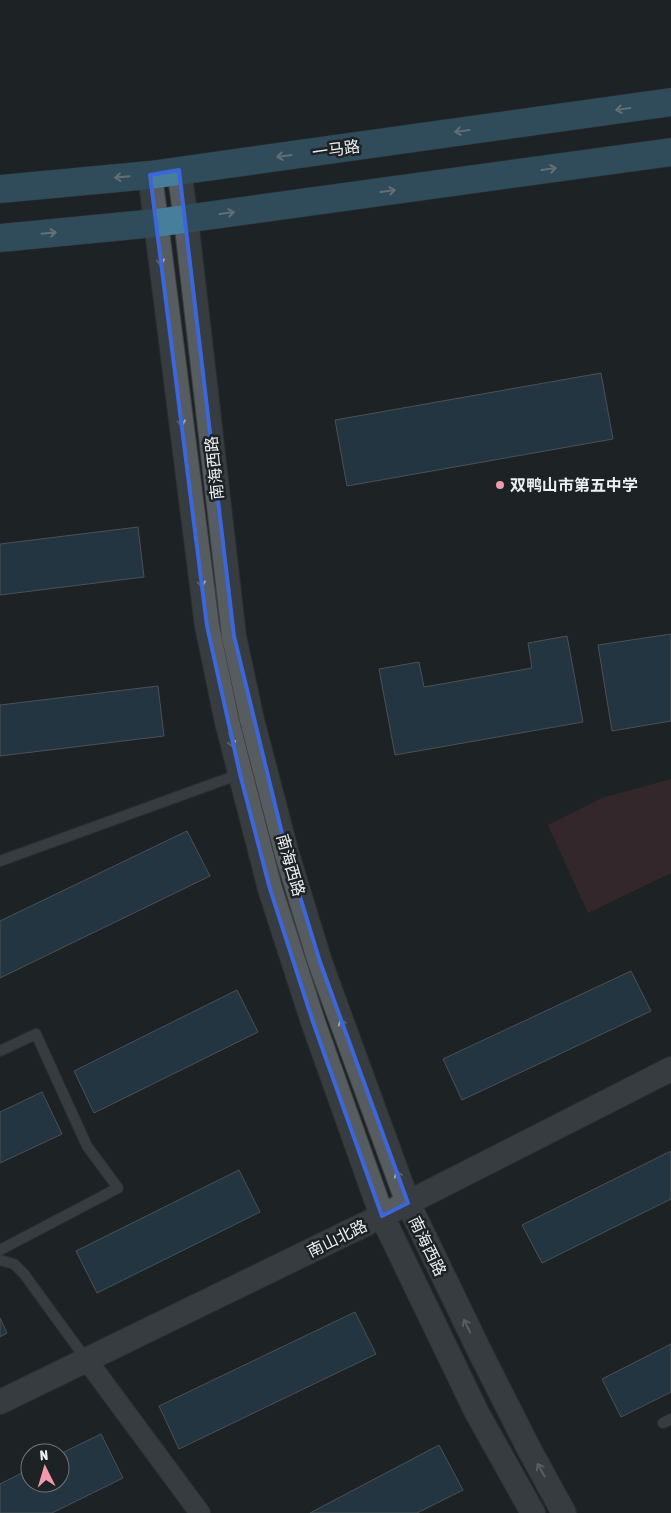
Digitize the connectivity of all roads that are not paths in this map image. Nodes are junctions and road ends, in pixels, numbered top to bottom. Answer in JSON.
{"nodes":[{"id":1,"x":671,"y":102,"type":"edge"},
{"id":2,"x":671,"y":152,"type":"edge"},
{"id":3,"x":179,"y":170,"type":"junction"},
{"id":4,"x":150,"y":174,"type":"junction"},
{"id":5,"x":0,"y":189,"type":"edge"},
{"id":6,"x":186,"y":219,"type":"junction"},
{"id":7,"x":156,"y":223,"type":"junction"},
{"id":8,"x":0,"y":238,"type":"edge"},
{"id":9,"x":240,"y":774,"type":"junction"},
{"id":10,"x":0,"y":860,"type":"edge"},
{"id":11,"x":0,"y":1051,"type":"edge"},
{"id":12,"x":671,"y":1069,"type":"edge"},
{"id":13,"x":408,"y":1203,"type":"junction"},
{"id":14,"x":382,"y":1216,"type":"junction"},
{"id":15,"x":0,"y":1250,"type":"edge"},
{"id":16,"x":0,"y":1260,"type":"edge"},
{"id":17,"x":86,"y":1359,"type":"junction"},
{"id":18,"x":0,"y":1402,"type":"edge"},
{"id":19,"x":200,"y":1513,"type":"edge"},
{"id":20,"x":533,"y":1513,"type":"edge"},
{"id":21,"x":564,"y":1513,"type":"edge"}],
"edges":[{"from":1,"to":3,"type":"main road","name":"一马路","one_way":true},
{"from":6,"to":2,"type":"main road","one_way":true},
{"from":3,"to":4,"type":"main road","name":"一马路"},
{"from":3,"to":6,"type":"street","name":"南海西路"},
{"from":4,"to":5,"type":"main road","name":"一马路","one_way":true},
{"from":4,"to":7,"type":"street","name":"南海西路"},
{"from":6,"to":7,"type":"main road"},
{"from":13,"to":6,"type":"street","name":"南海西路","one_way":true},
{"from":8,"to":7,"type":"main road","one_way":true},
{"from":7,"to":9,"type":"street","name":"南海西路","one_way":true},
{"from":9,"to":10,"type":"lane"},
{"from":9,"to":14,"type":"street","name":"南海西路"},
{"from":11,"to":15,"type":"lane"},
{"from":12,"to":13,"type":"street","name":"南山北路"},
{"from":13,"to":14,"type":"street","name":"南山北路"},
{"from":21,"to":13,"type":"street","name":"南海西路","one_way":true},
{"from":14,"to":17,"type":"street","name":"南山北路"},
{"from":14,"to":20,"type":"street","name":"南海西路"},
{"from":16,"to":17,"type":"lane"},
{"from":17,"to":18,"type":"street","name":"南山北路"},
{"from":17,"to":19,"type":"street"}]}
